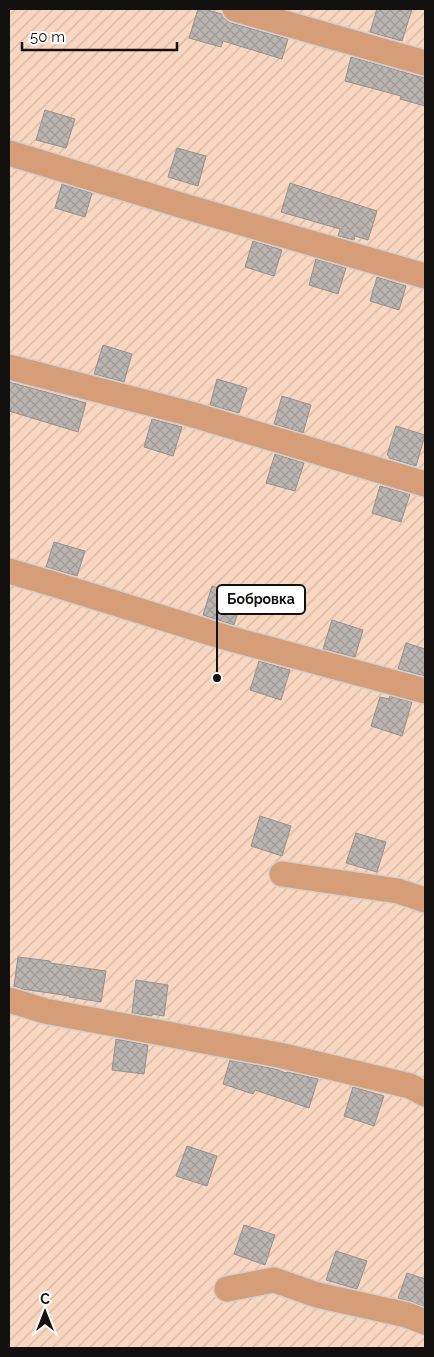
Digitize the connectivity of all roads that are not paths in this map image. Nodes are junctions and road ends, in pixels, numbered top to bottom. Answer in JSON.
{"nodes":[{"id":1,"x":235,"y":9,"type":"edge"},
{"id":2,"x":425,"y":64,"type":"edge"},
{"id":3,"x":9,"y":153,"type":"edge"},
{"id":4,"x":425,"y":276,"type":"edge"},
{"id":5,"x":9,"y":367,"type":"edge"},
{"id":6,"x":425,"y":484,"type":"edge"},
{"id":7,"x":9,"y":571,"type":"edge"},
{"id":8,"x":425,"y":691,"type":"edge"},
{"id":9,"x":282,"y":874,"type":"dead end"},
{"id":10,"x":425,"y":900,"type":"edge"},
{"id":11,"x":9,"y":1000,"type":"edge"},
{"id":12,"x":425,"y":1094,"type":"edge"},
{"id":13,"x":227,"y":1290,"type":"dead end"},
{"id":14,"x":425,"y":1322,"type":"edge"}],
"edges":[{"from":1,"to":2,"type":"street"},
{"from":3,"to":4,"type":"street"},
{"from":5,"to":6,"type":"street"},
{"from":7,"to":8,"type":"street"},
{"from":9,"to":10,"type":"street"},
{"from":11,"to":12,"type":"street"},
{"from":13,"to":14,"type":"street"}]}
